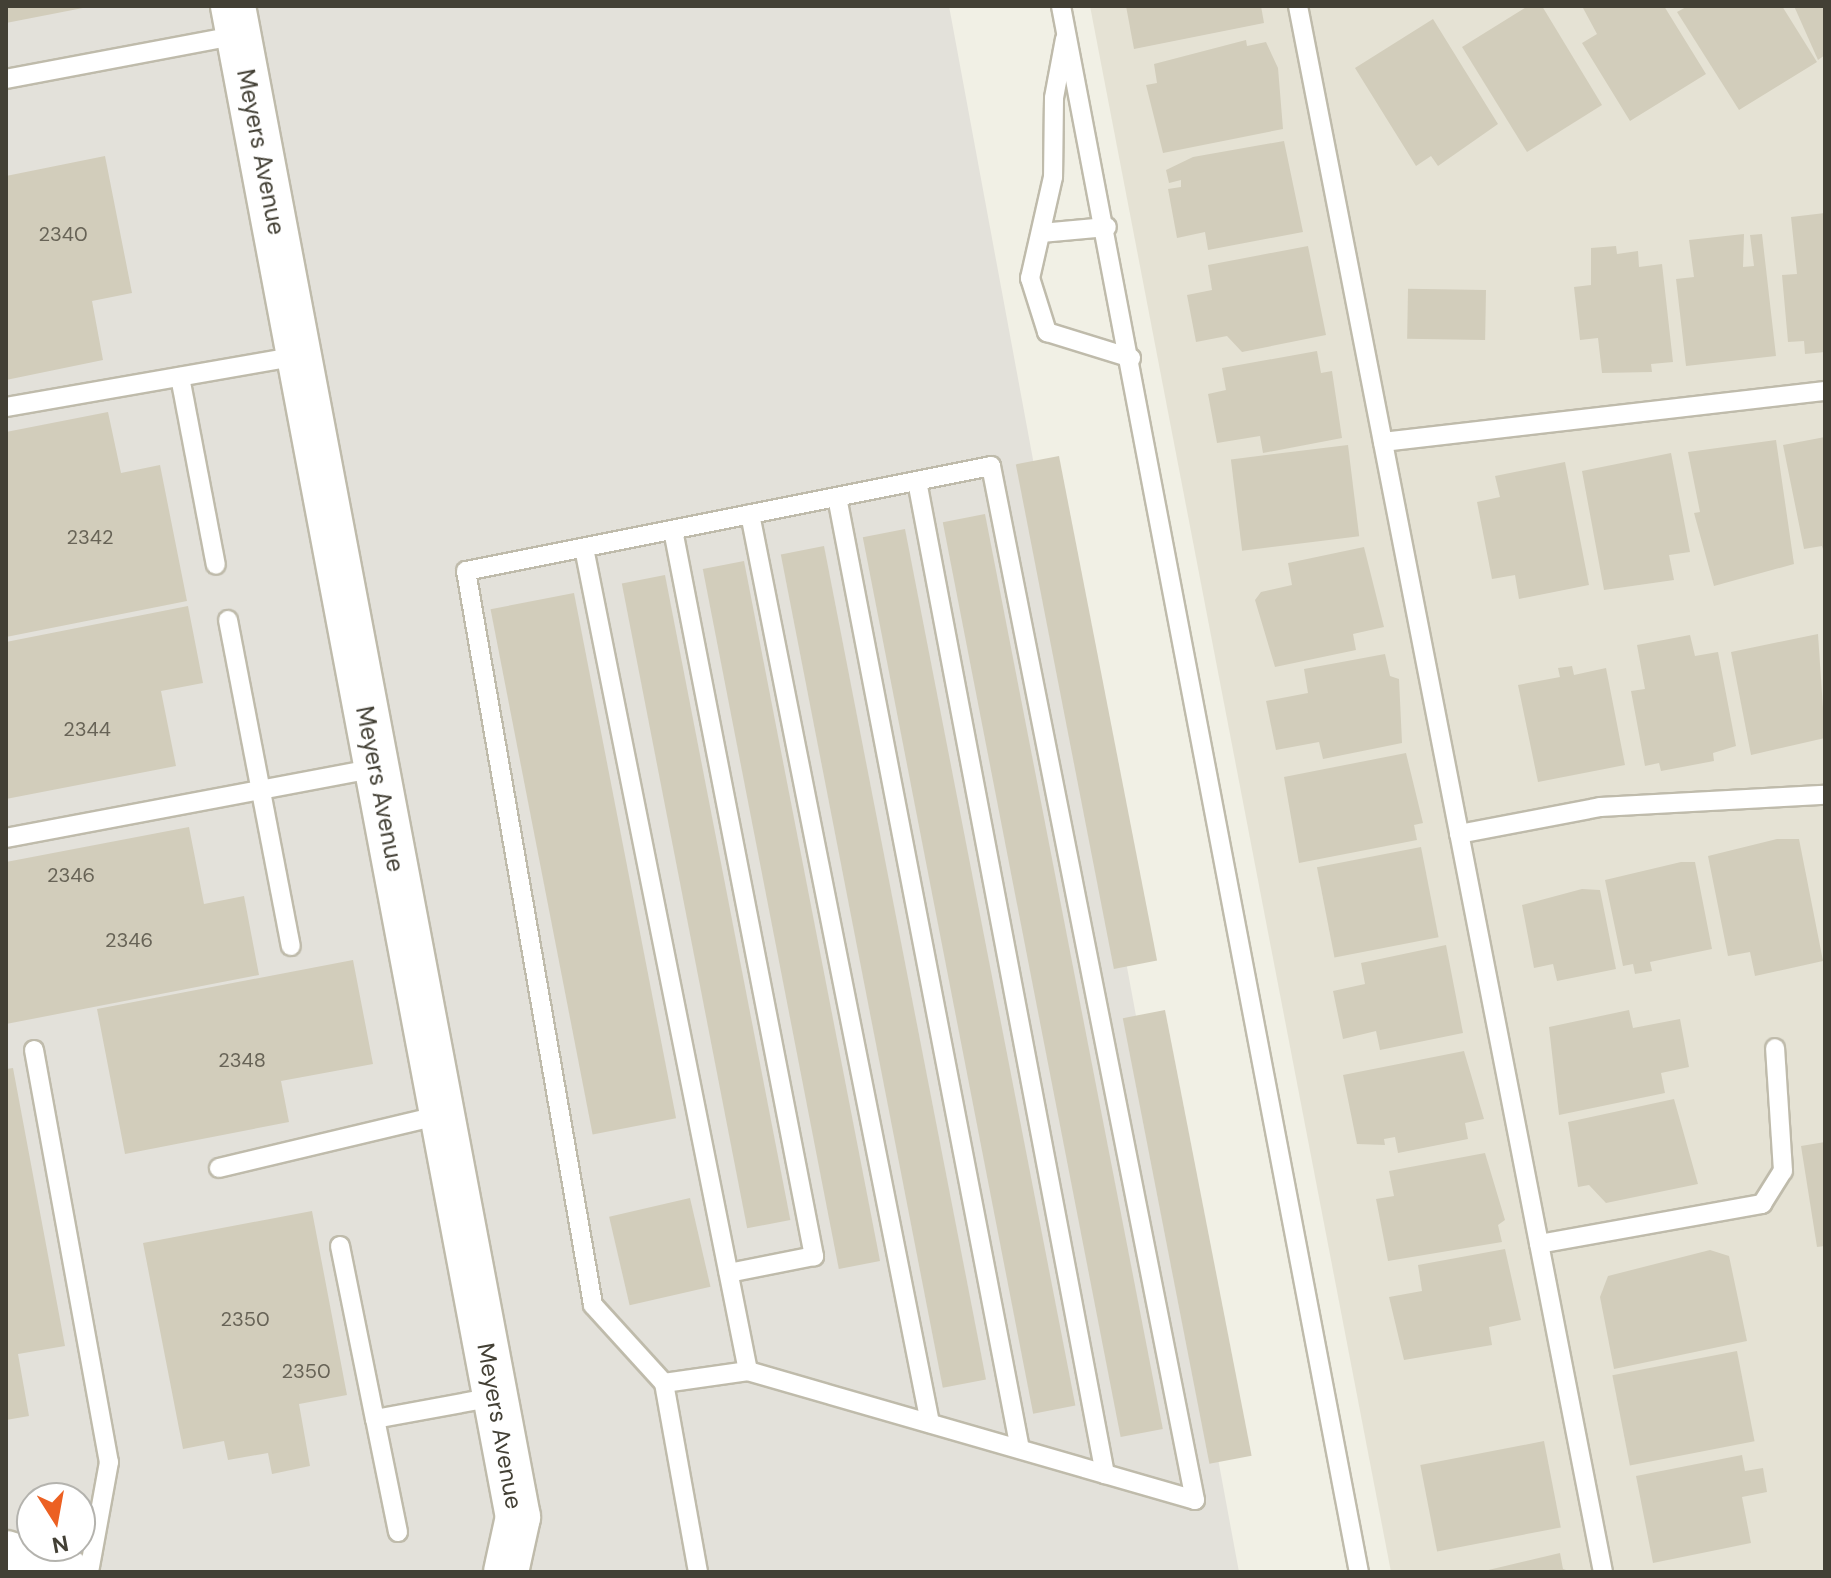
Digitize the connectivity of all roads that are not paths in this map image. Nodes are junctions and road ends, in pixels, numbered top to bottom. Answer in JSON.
{"nodes":[{"id":1,"x":1061,"y":6,"type":"edge"},
{"id":2,"x":1298,"y":6,"type":"edge"},
{"id":3,"x":236,"y":21,"type":"edge"},
{"id":4,"x":1067,"y":32,"type":"junction"},
{"id":5,"x":6,"y":79,"type":"edge"},
{"id":6,"x":1107,"y":227,"type":"junction"},
{"id":7,"x":1041,"y":233,"type":"junction"},
{"id":8,"x":299,"y":356,"type":"junction"},
{"id":9,"x":1131,"y":358,"type":"junction"},
{"id":10,"x":180,"y":377,"type":"junction"},
{"id":11,"x":1825,"y":391,"type":"edge"},
{"id":12,"x":6,"y":407,"type":"edge"},
{"id":13,"x":1383,"y":442,"type":"junction"},
{"id":14,"x":917,"y":481,"type":"junction"},
{"id":15,"x":837,"y":497,"type":"junction"},
{"id":16,"x":750,"y":514,"type":"junction"},
{"id":17,"x":673,"y":530,"type":"junction"},
{"id":18,"x":584,"y":548,"type":"junction"},
{"id":19,"x":216,"y":565,"type":"dead end"},
{"id":20,"x":228,"y":620,"type":"dead end"},
{"id":21,"x":376,"y":768,"type":"junction"},
{"id":22,"x":257,"y":790,"type":"junction"},
{"id":23,"x":1825,"y":795,"type":"edge"},
{"id":24,"x":1459,"y":834,"type":"junction"},
{"id":25,"x":6,"y":838,"type":"edge"},
{"id":26,"x":291,"y":946,"type":"dead end"},
{"id":27,"x":1775,"y":1048,"type":"dead end"},
{"id":28,"x":34,"y":1050,"type":"dead end"},
{"id":29,"x":442,"y":1115,"type":"junction"},
{"id":30,"x":219,"y":1168,"type":"dead end"},
{"id":31,"x":1539,"y":1244,"type":"junction"},
{"id":32,"x":340,"y":1246,"type":"dead end"},
{"id":33,"x":729,"y":1273,"type":"junction"},
{"id":34,"x":748,"y":1371,"type":"junction"},
{"id":35,"x":664,"y":1383,"type":"junction"},
{"id":36,"x":495,"y":1397,"type":"junction"},
{"id":37,"x":375,"y":1419,"type":"junction"},
{"id":38,"x":930,"y":1423,"type":"junction"},
{"id":39,"x":1020,"y":1449,"type":"junction"},
{"id":40,"x":1105,"y":1474,"type":"junction"},
{"id":41,"x":398,"y":1532,"type":"dead end"},
{"id":42,"x":6,"y":1553,"type":"edge"},
{"id":43,"x":68,"y":1572,"type":"edge"},
{"id":44,"x":89,"y":1572,"type":"edge"},
{"id":45,"x":506,"y":1572,"type":"edge"},
{"id":46,"x":698,"y":1572,"type":"edge"},
{"id":47,"x":1359,"y":1572,"type":"edge"},
{"id":48,"x":1603,"y":1572,"type":"edge"}],
"edges":[{"from":1,"to":4,"type":"lane"},
{"from":2,"to":13,"type":"lane"},
{"from":3,"to":5,"type":"lane"},
{"from":3,"to":8,"type":"street","name":"Meyers Avenue"},
{"from":4,"to":6,"type":"lane"},
{"from":4,"to":7,"type":"lane"},
{"from":6,"to":7,"type":"lane"},
{"from":6,"to":9,"type":"lane"},
{"from":7,"to":9,"type":"lane"},
{"from":8,"to":10,"type":"lane"},
{"from":8,"to":21,"type":"street","name":"Meyers Avenue"},
{"from":9,"to":47,"type":"lane"},
{"from":10,"to":12,"type":"lane"},
{"from":10,"to":19,"type":"lane"},
{"from":11,"to":13,"type":"lane"},
{"from":13,"to":24,"type":"lane"},
{"from":14,"to":15,"type":"lane"},
{"from":14,"to":40,"type":"lane"},
{"from":14,"to":40,"type":"lane"},
{"from":15,"to":16,"type":"lane"},
{"from":15,"to":39,"type":"lane"},
{"from":16,"to":17,"type":"lane"},
{"from":16,"to":38,"type":"lane"},
{"from":17,"to":18,"type":"lane"},
{"from":17,"to":33,"type":"lane"},
{"from":18,"to":33,"type":"lane"},
{"from":18,"to":35,"type":"lane"},
{"from":20,"to":22,"type":"lane"},
{"from":21,"to":22,"type":"lane"},
{"from":21,"to":29,"type":"street","name":"Meyers Avenue"},
{"from":22,"to":25,"type":"lane"},
{"from":22,"to":26,"type":"lane"},
{"from":23,"to":24,"type":"lane"},
{"from":24,"to":31,"type":"lane"},
{"from":27,"to":31,"type":"lane"},
{"from":28,"to":44,"type":"lane"},
{"from":29,"to":30,"type":"lane"},
{"from":29,"to":36,"type":"street","name":"Meyers Avenue"},
{"from":31,"to":48,"type":"lane"},
{"from":32,"to":37,"type":"lane"},
{"from":33,"to":34,"type":"lane"},
{"from":34,"to":35,"type":"lane"},
{"from":34,"to":38,"type":"lane"},
{"from":35,"to":46,"type":"lane"},
{"from":36,"to":37,"type":"lane"},
{"from":36,"to":45,"type":"street","name":"Meyers Avenue"},
{"from":37,"to":41,"type":"lane"},
{"from":38,"to":39,"type":"lane"},
{"from":39,"to":40,"type":"lane"},
{"from":42,"to":43,"type":"street"}]}
